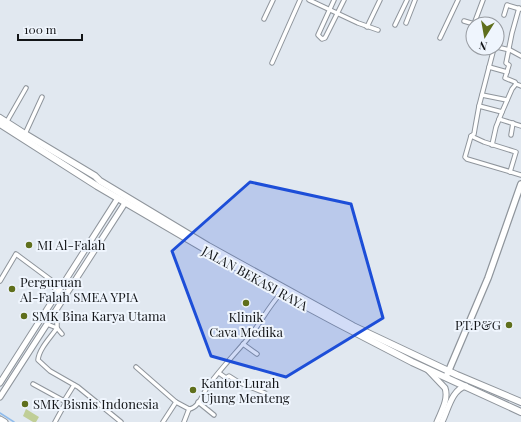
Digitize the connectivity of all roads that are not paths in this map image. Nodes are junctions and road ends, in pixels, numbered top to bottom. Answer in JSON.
{"nodes":[{"id":1,"x":273,"y":0,"type":"edge"},
{"id":2,"x":300,"y":0,"type":"edge"},
{"id":3,"x":309,"y":0,"type":"edge"},
{"id":4,"x":334,"y":0,"type":"edge"},
{"id":5,"x":344,"y":0,"type":"edge"},
{"id":6,"x":380,"y":0,"type":"edge"},
{"id":7,"x":407,"y":0,"type":"edge"},
{"id":8,"x":415,"y":0,"type":"edge"},
{"id":9,"x":458,"y":0,"type":"edge"},
{"id":10,"x":483,"y":0,"type":"edge"},
{"id":11,"x":329,"y":9,"type":"junction"},
{"id":12,"x":520,"y":9,"type":"edge"},
{"id":13,"x":338,"y":14,"type":"junction"},
{"id":14,"x":504,"y":15,"type":"dead end"},
{"id":15,"x":477,"y":16,"type":"edge"},
{"id":16,"x":264,"y":19,"type":"dead end"},
{"id":17,"x":406,"y":23,"type":"dead end"},
{"id":18,"x":395,"y":25,"type":"dead end"},
{"id":19,"x":367,"y":26,"type":"junction"},
{"id":20,"x":378,"y":30,"type":"dead end"},
{"id":21,"x":440,"y":38,"type":"dead end"},
{"id":22,"x":505,"y":49,"type":"edge"},
{"id":23,"x":510,"y":50,"type":"junction"},
{"id":24,"x":492,"y":56,"type":"edge"},
{"id":25,"x":521,"y":56,"type":"edge"},
{"id":26,"x":272,"y":64,"type":"dead end"},
{"id":27,"x":489,"y":66,"type":"junction"},
{"id":28,"x":507,"y":72,"type":"junction"},
{"id":29,"x":516,"y":84,"type":"junction"},
{"id":30,"x":521,"y":86,"type":"edge"},
{"id":31,"x":26,"y":88,"type":"dead end"},
{"id":32,"x":482,"y":94,"type":"junction"},
{"id":33,"x":42,"y":97,"type":"dead end"},
{"id":34,"x":507,"y":100,"type":"junction"},
{"id":35,"x":479,"y":106,"type":"junction"},
{"id":36,"x":502,"y":112,"type":"junction"},
{"id":37,"x":0,"y":118,"type":"edge"},
{"id":38,"x":499,"y":119,"type":"junction"},
{"id":39,"x":513,"y":123,"type":"junction"},
{"id":40,"x":3,"y":124,"type":"edge"},
{"id":41,"x":521,"y":126,"type":"edge"},
{"id":42,"x":24,"y":134,"type":"junction"},
{"id":43,"x":511,"y":134,"type":"dead end"},
{"id":44,"x":471,"y":136,"type":"junction"},
{"id":45,"x":492,"y":144,"type":"junction"},
{"id":46,"x":510,"y":172,"type":"junction"},
{"id":47,"x":521,"y":175,"type":"edge"},
{"id":48,"x":521,"y":184,"type":"edge"},
{"id":49,"x":118,"y":198,"type":"junction"},
{"id":50,"x":125,"y":203,"type":"junction"},
{"id":51,"x":172,"y":228,"type":"junction"},
{"id":52,"x":0,"y":281,"type":"edge"},
{"id":53,"x":281,"y":293,"type":"junction"},
{"id":54,"x":54,"y":298,"type":"junction"},
{"id":55,"x":46,"y":311,"type":"junction"},
{"id":56,"x":53,"y":314,"type":"junction"},
{"id":57,"x":47,"y":324,"type":"junction"},
{"id":58,"x":57,"y":328,"type":"junction"},
{"id":59,"x":351,"y":328,"type":"junction"},
{"id":60,"x":62,"y":334,"type":"dead end"},
{"id":61,"x":243,"y":344,"type":"junction"},
{"id":62,"x":257,"y":354,"type":"dead end"},
{"id":63,"x":136,"y":367,"type":"dead end"},
{"id":64,"x":426,"y":368,"type":"junction"},
{"id":65,"x":219,"y":373,"type":"junction"},
{"id":66,"x":447,"y":374,"type":"junction"},
{"id":67,"x":0,"y":383,"type":"edge"},
{"id":68,"x":32,"y":384,"type":"dead end"},
{"id":69,"x":74,"y":385,"type":"junction"},
{"id":70,"x":466,"y":386,"type":"junction"},
{"id":71,"x":265,"y":393,"type":"dead end"},
{"id":72,"x":0,"y":397,"type":"edge"},
{"id":73,"x":64,"y":401,"type":"junction"},
{"id":74,"x":176,"y":402,"type":"junction"},
{"id":75,"x":198,"y":402,"type":"junction"},
{"id":76,"x":521,"y":402,"type":"edge"},
{"id":77,"x":190,"y":409,"type":"junction"},
{"id":78,"x":521,"y":410,"type":"edge"},
{"id":79,"x":214,"y":415,"type":"dead end"},
{"id":80,"x":0,"y":419,"type":"edge"},
{"id":81,"x":5,"y":422,"type":"edge"},
{"id":82,"x":56,"y":422,"type":"edge"},
{"id":83,"x":121,"y":422,"type":"edge"},
{"id":84,"x":163,"y":422,"type":"edge"},
{"id":85,"x":184,"y":422,"type":"edge"},
{"id":86,"x":437,"y":422,"type":"edge"},
{"id":87,"x":442,"y":422,"type":"edge"}],
"edges":[{"from":1,"to":16,"type":"street"},
{"from":2,"to":26,"type":"street"},
{"from":3,"to":11,"type":"street"},
{"from":4,"to":11,"type":"street"},
{"from":5,"to":13,"type":"street"},
{"from":6,"to":19,"type":"street"},
{"from":7,"to":18,"type":"street"},
{"from":8,"to":17,"type":"street"},
{"from":9,"to":21,"type":"street"},
{"from":10,"to":15,"type":"street"},
{"from":11,"to":13,"type":"street"},
{"from":11,"to":13,"type":"street"},
{"from":12,"to":14,"type":"street"},
{"from":12,"to":23,"type":"street"},
{"from":13,"to":19,"type":"street"},
{"from":19,"to":20,"type":"street"},
{"from":22,"to":23,"type":"street"},
{"from":23,"to":25,"type":"street"},
{"from":23,"to":28,"type":"street"},
{"from":24,"to":27,"type":"street"},
{"from":27,"to":28,"type":"street"},
{"from":27,"to":32,"type":"street"},
{"from":28,"to":29,"type":"street"},
{"from":29,"to":30,"type":"street"},
{"from":29,"to":34,"type":"street"},
{"from":31,"to":40,"type":"street"},
{"from":32,"to":34,"type":"street"},
{"from":32,"to":35,"type":"street"},
{"from":33,"to":42,"type":"street"},
{"from":34,"to":36,"type":"street"},
{"from":35,"to":36,"type":"street"},
{"from":35,"to":44,"type":"street"},
{"from":36,"to":38,"type":"street"},
{"from":37,"to":40,"type":"highway","name":"JALAN BEKASI RAYA"},
{"from":38,"to":39,"type":"street"},
{"from":38,"to":45,"type":"street"},
{"from":39,"to":41,"type":"street"},
{"from":39,"to":43,"type":"street"},
{"from":40,"to":42,"type":"highway","name":"JALAN BEKASI RAYA"},
{"from":40,"to":49,"type":"highway","name":"JALAN BEKASI RAYA"},
{"from":42,"to":51,"type":"highway","name":"JALAN BEKASI RAYA"},
{"from":44,"to":45,"type":"street"},
{"from":44,"to":46,"type":"street"},
{"from":45,"to":46,"type":"street"},
{"from":46,"to":47,"type":"street"},
{"from":48,"to":66,"type":"main road"},
{"from":49,"to":50,"type":"highway","name":"JALAN BEKASI RAYA"},
{"from":49,"to":54,"type":"street"},
{"from":50,"to":51,"type":"highway","name":"JALAN BEKASI RAYA"},
{"from":50,"to":56,"type":"street"},
{"from":51,"to":53,"type":"highway","name":"JALAN BEKASI RAYA"},
{"from":51,"to":59,"type":"highway","name":"JALAN BEKASI RAYA"},
{"from":52,"to":54,"type":"street"},
{"from":53,"to":59,"type":"highway","name":"JALAN BEKASI RAYA"},
{"from":53,"to":61,"type":"street"},
{"from":54,"to":55,"type":"street"},
{"from":55,"to":56,"type":"street"},
{"from":55,"to":67,"type":"street"},
{"from":56,"to":57,"type":"street"},
{"from":56,"to":58,"type":"street"},
{"from":57,"to":58,"type":"street"},
{"from":57,"to":72,"type":"street"},
{"from":58,"to":60,"type":"street"},
{"from":58,"to":69,"type":"street"},
{"from":59,"to":64,"type":"highway","name":"JALAN BEKASI RAYA"},
{"from":59,"to":66,"type":"highway","name":"JALAN BEKASI RAYA"},
{"from":61,"to":62,"type":"street"},
{"from":61,"to":65,"type":"street"},
{"from":63,"to":74,"type":"street"},
{"from":64,"to":66,"type":"highway","name":"JALAN BEKASI RAYA"},
{"from":64,"to":86,"type":"street"},
{"from":65,"to":71,"type":"street"},
{"from":65,"to":75,"type":"street"},
{"from":66,"to":70,"type":"highway","name":"JALAN BEKASI RAYA"},
{"from":66,"to":76,"type":"highway","name":"JALAN BEKASI RAYA"},
{"from":68,"to":73,"type":"street"},
{"from":69,"to":73,"type":"street"},
{"from":69,"to":83,"type":"street"},
{"from":70,"to":78,"type":"highway","name":"JALAN BEKASI RAYA"},
{"from":70,"to":87,"type":"street"},
{"from":73,"to":82,"type":"street"},
{"from":74,"to":77,"type":"street"},
{"from":74,"to":84,"type":"street"},
{"from":75,"to":77,"type":"street"},
{"from":75,"to":79,"type":"street"},
{"from":77,"to":85,"type":"street"},
{"from":80,"to":81,"type":"street"}]}
